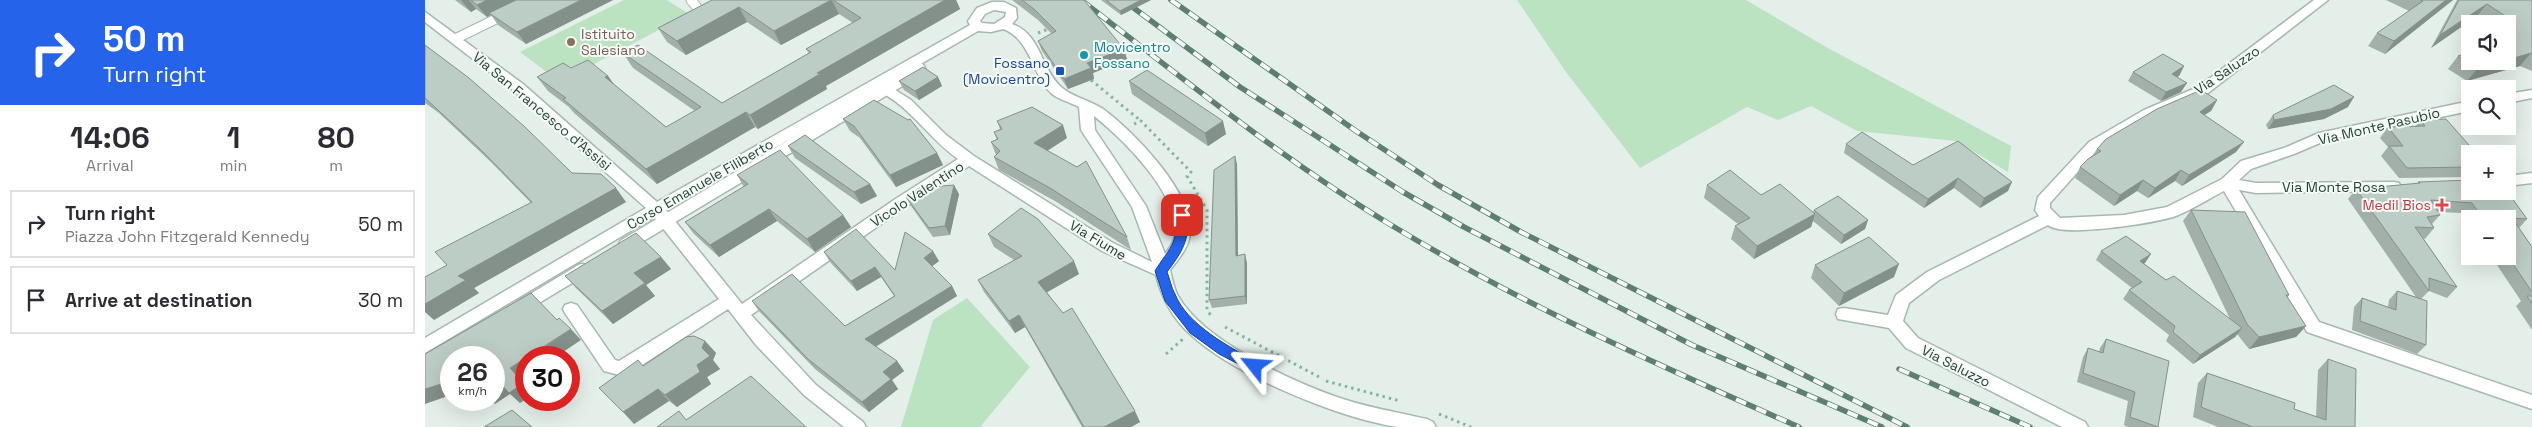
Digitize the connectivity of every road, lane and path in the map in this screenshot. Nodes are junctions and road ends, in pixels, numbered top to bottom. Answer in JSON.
{"nodes":[{"id":1,"x":2321,"y":0,"type":"edge"},
{"id":2,"x":981,"y":4,"type":"edge"},
{"id":3,"x":511,"y":11,"type":"edge"},
{"id":4,"x":425,"y":16,"type":"edge"},
{"id":5,"x":1058,"y":24,"type":"edge"},
{"id":6,"x":977,"y":26,"type":"junction"},
{"id":7,"x":1003,"y":26,"type":"junction"},
{"id":8,"x":1026,"y":38,"type":"junction"},
{"id":9,"x":455,"y":39,"type":"junction"},
{"id":10,"x":919,"y":69,"type":"edge"},
{"id":11,"x":1091,"y":80,"type":"edge"},
{"id":12,"x":881,"y":87,"type":"junction"},
{"id":13,"x":2532,"y":94,"type":"edge"},
{"id":14,"x":2516,"y":97,"type":"edge"},
{"id":15,"x":1086,"y":104,"type":"junction"},
{"id":16,"x":2461,"y":108,"type":"edge"},
{"id":17,"x":1141,"y":121,"type":"junction"},
{"id":18,"x":1120,"y":131,"type":"junction"},
{"id":19,"x":968,"y":160,"type":"junction"},
{"id":20,"x":2532,"y":178,"type":"edge"},
{"id":21,"x":2516,"y":179,"type":"edge"},
{"id":22,"x":2227,"y":183,"type":"junction"},
{"id":23,"x":2410,"y":186,"type":"edge"},
{"id":24,"x":2046,"y":214,"type":"junction"},
{"id":25,"x":661,"y":215,"type":"junction"},
{"id":26,"x":615,"y":251,"type":"edge"},
{"id":27,"x":597,"y":262,"type":"edge"},
{"id":28,"x":1161,"y":271,"type":"junction"},
{"id":29,"x":730,"y":300,"type":"junction"},
{"id":30,"x":571,"y":309,"type":"dead end"},
{"id":31,"x":511,"y":312,"type":"edge"},
{"id":32,"x":741,"y":313,"type":"junction"},
{"id":33,"x":1844,"y":314,"type":"dead end"},
{"id":34,"x":1894,"y":322,"type":"junction"},
{"id":35,"x":425,"y":346,"type":"edge"},
{"id":36,"x":2532,"y":402,"type":"edge"},
{"id":37,"x":1408,"y":404,"type":"dead end"},
{"id":38,"x":1430,"y":420,"type":"edge"},
{"id":39,"x":857,"y":427,"type":"edge"},
{"id":40,"x":1471,"y":427,"type":"edge"},
{"id":41,"x":2079,"y":427,"type":"edge"}],
"edges":[{"from":1,"to":24,"type":"street","name":"Via Saluzzo"},
{"from":2,"to":6,"type":"street"},
{"from":2,"to":7,"type":"street"},
{"from":3,"to":9,"type":"lane"},
{"from":4,"to":9,"type":"street","name":"Via San Francesco d'Assisi"},
{"from":5,"to":8,"type":"path"},
{"from":6,"to":7,"type":"street"},
{"from":6,"to":12,"type":"street","name":"Corso Emanuele Filiberto"},
{"from":7,"to":8,"type":"street"},
{"from":8,"to":15,"type":"street"},
{"from":9,"to":25,"type":"street","name":"Via San Francesco d'Assisi"},
{"from":10,"to":12,"type":"street","name":"Corso Emanuele Filiberto"},
{"from":11,"to":17,"type":"path"},
{"from":12,"to":19,"type":"street","name":"Via Fiume"},
{"from":12,"to":25,"type":"street","name":"Corso Emanuele Filiberto"},
{"from":13,"to":14,"type":"street"},
{"from":15,"to":18,"type":"street"},
{"from":15,"to":28,"type":"street"},
{"from":16,"to":22,"type":"street","name":"Via Monte Pasubio"},
{"from":17,"to":18,"type":"path"},
{"from":17,"to":37,"type":"path"},
{"from":18,"to":28,"type":"street"},
{"from":19,"to":28,"type":"street","name":"Via Fiume"},
{"from":19,"to":32,"type":"street","name":"Vicolo Valentino"},
{"from":20,"to":21,"type":"street"},
{"from":22,"to":23,"type":"street","name":"Via Monte Rosa"},
{"from":22,"to":24,"type":"street","name":"Via Monte Pasubio"},
{"from":22,"to":36,"type":"street"},
{"from":24,"to":34,"type":"street"},
{"from":25,"to":26,"type":"street","name":"Corso Emanuele Filiberto"},
{"from":25,"to":29,"type":"street","name":"Via San Francesco d'Assisi"},
{"from":25,"to":35,"type":"street","name":"Corso Emanuele Filiberto"},
{"from":27,"to":31,"type":"street"},
{"from":28,"to":38,"type":"street"},
{"from":29,"to":30,"type":"street"},
{"from":29,"to":32,"type":"street","name":"Via San Francesco d'Assisi"},
{"from":32,"to":39,"type":"street","name":"Via San Francesco d'Assisi"},
{"from":33,"to":34,"type":"street"},
{"from":34,"to":41,"type":"street","name":"Via Saluzzo"},
{"from":38,"to":40,"type":"path"}]}
